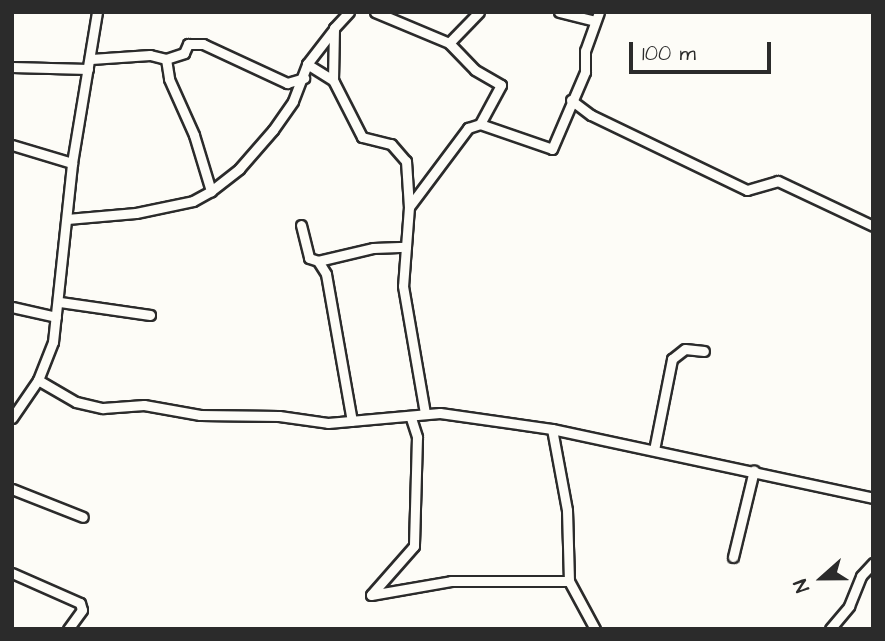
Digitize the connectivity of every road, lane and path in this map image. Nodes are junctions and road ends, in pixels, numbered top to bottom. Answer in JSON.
{"nodes":[{"id":1,"x":97,"y":12,"type":"edge"},
{"id":2,"x":349,"y":12,"type":"edge"},
{"id":3,"x":375,"y":12,"type":"edge"},
{"id":4,"x":479,"y":12,"type":"edge"},
{"id":5,"x":559,"y":12,"type":"edge"},
{"id":6,"x":597,"y":16,"type":"edge"},
{"id":7,"x":334,"y":28,"type":"junction"},
{"id":8,"x":449,"y":43,"type":"junction"},
{"id":9,"x":166,"y":58,"type":"junction"},
{"id":10,"x":92,"y":59,"type":"junction"},
{"id":11,"x":307,"y":64,"type":"junction"},
{"id":12,"x":12,"y":67,"type":"edge"},
{"id":13,"x":88,"y":69,"type":"junction"},
{"id":14,"x":304,"y":78,"type":"junction"},
{"id":15,"x":333,"y":80,"type":"junction"},
{"id":16,"x":571,"y":100,"type":"junction"},
{"id":17,"x":480,"y":124,"type":"junction"},
{"id":18,"x":12,"y":145,"type":"edge"},
{"id":19,"x":72,"y":163,"type":"junction"},
{"id":20,"x":211,"y":191,"type":"junction"},
{"id":21,"x":409,"y":207,"type":"junction"},
{"id":22,"x":67,"y":219,"type":"junction"},
{"id":23,"x":301,"y":225,"type":"dead end"},
{"id":24,"x":873,"y":226,"type":"edge"},
{"id":25,"x":406,"y":247,"type":"junction"},
{"id":26,"x":318,"y":261,"type":"junction"},
{"id":27,"x":60,"y":302,"type":"junction"},
{"id":28,"x":12,"y":307,"type":"edge"},
{"id":29,"x":150,"y":315,"type":"dead end"},
{"id":30,"x":56,"y":317,"type":"junction"},
{"id":31,"x":704,"y":351,"type":"dead end"},
{"id":32,"x":38,"y":380,"type":"junction"},
{"id":33,"x":15,"y":408,"type":"edge"},
{"id":34,"x":425,"y":414,"type":"junction"},
{"id":35,"x":12,"y":418,"type":"edge"},
{"id":36,"x":411,"y":418,"type":"junction"},
{"id":37,"x":352,"y":421,"type":"junction"},
{"id":38,"x":552,"y":429,"type":"junction"},
{"id":39,"x":654,"y":450,"type":"junction"},
{"id":40,"x":754,"y":470,"type":"junction"},
{"id":41,"x":12,"y":489,"type":"edge"},
{"id":42,"x":873,"y":498,"type":"edge"},
{"id":43,"x":83,"y":517,"type":"dead end"},
{"id":44,"x":733,"y":557,"type":"dead end"},
{"id":45,"x":873,"y":563,"type":"edge"},
{"id":46,"x":12,"y":573,"type":"edge"},
{"id":47,"x":569,"y":581,"type":"junction"},
{"id":48,"x":68,"y":629,"type":"edge"},
{"id":49,"x":595,"y":629,"type":"edge"},
{"id":50,"x":830,"y":629,"type":"edge"}],
"edges":[{"from":1,"to":10,"type":"street"},
{"from":2,"to":7,"type":"street"},
{"from":3,"to":8,"type":"street"},
{"from":4,"to":8,"type":"street"},
{"from":5,"to":6,"type":"street"},
{"from":6,"to":16,"type":"street"},
{"from":7,"to":11,"type":"street"},
{"from":7,"to":15,"type":"street"},
{"from":8,"to":17,"type":"street"},
{"from":9,"to":10,"type":"street"},
{"from":9,"to":14,"type":"street"},
{"from":9,"to":20,"type":"street"},
{"from":10,"to":13,"type":"street"},
{"from":11,"to":14,"type":"street"},
{"from":11,"to":15,"type":"street"},
{"from":12,"to":13,"type":"street"},
{"from":13,"to":19,"type":"street"},
{"from":14,"to":20,"type":"street"},
{"from":15,"to":21,"type":"street"},
{"from":16,"to":17,"type":"street"},
{"from":16,"to":24,"type":"street"},
{"from":17,"to":21,"type":"street"},
{"from":18,"to":19,"type":"street"},
{"from":19,"to":22,"type":"street"},
{"from":20,"to":22,"type":"street"},
{"from":21,"to":25,"type":"street"},
{"from":22,"to":27,"type":"street"},
{"from":23,"to":26,"type":"street"},
{"from":25,"to":26,"type":"street"},
{"from":25,"to":34,"type":"street"},
{"from":26,"to":37,"type":"street"},
{"from":27,"to":29,"type":"street"},
{"from":27,"to":30,"type":"street"},
{"from":28,"to":30,"type":"street"},
{"from":30,"to":32,"type":"street"},
{"from":31,"to":39,"type":"street"},
{"from":32,"to":33,"type":"street"},
{"from":32,"to":37,"type":"street"},
{"from":33,"to":35,"type":"street"},
{"from":34,"to":36,"type":"street"},
{"from":34,"to":38,"type":"street"},
{"from":36,"to":37,"type":"street"},
{"from":36,"to":47,"type":"street"},
{"from":38,"to":39,"type":"street"},
{"from":38,"to":47,"type":"street"},
{"from":39,"to":40,"type":"street"},
{"from":40,"to":42,"type":"street"},
{"from":40,"to":44,"type":"street"},
{"from":41,"to":43,"type":"street"},
{"from":45,"to":50,"type":"street"},
{"from":46,"to":48,"type":"street"},
{"from":47,"to":49,"type":"street"}]}
